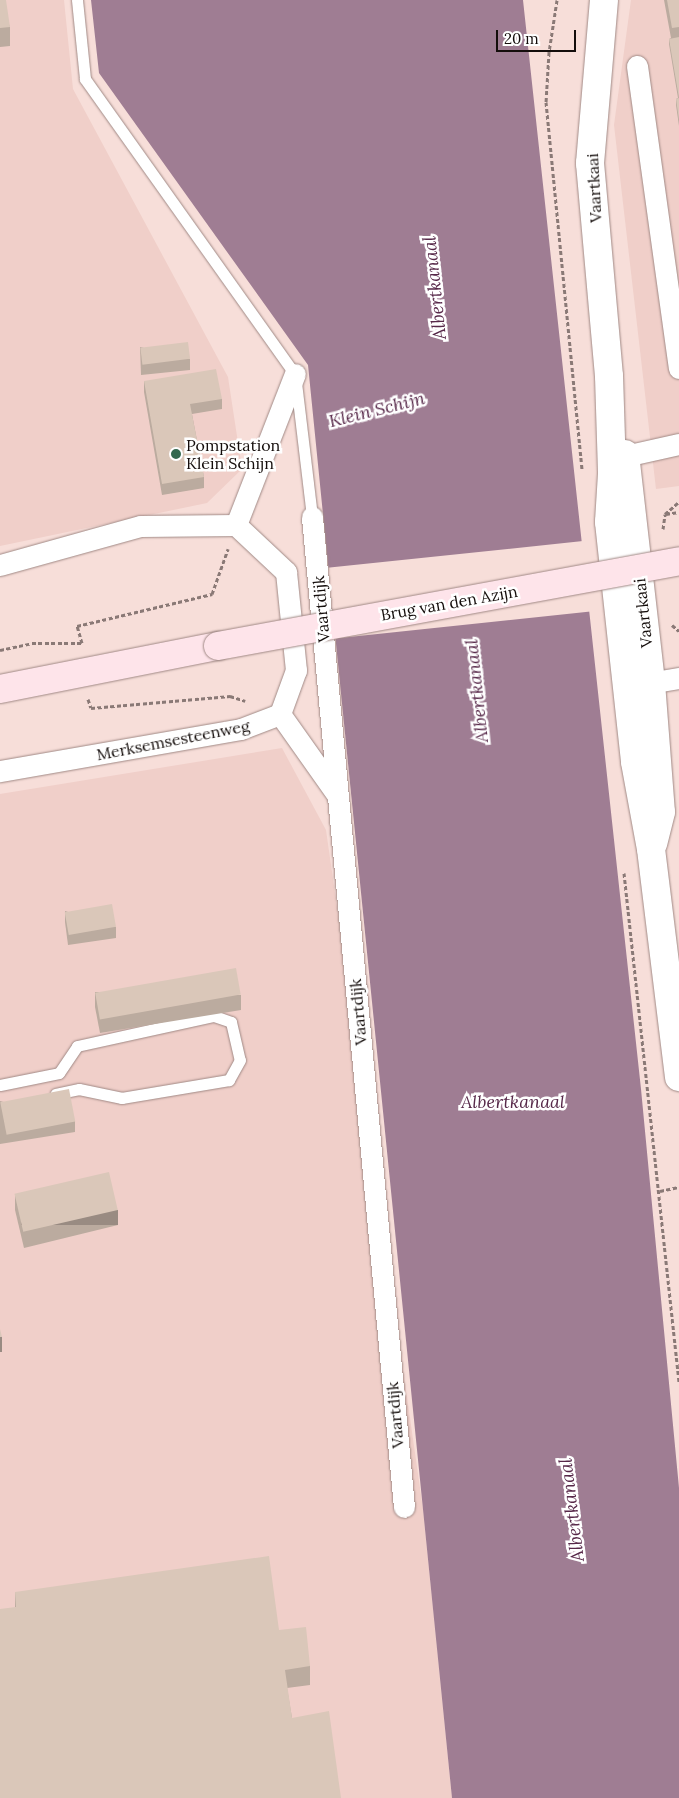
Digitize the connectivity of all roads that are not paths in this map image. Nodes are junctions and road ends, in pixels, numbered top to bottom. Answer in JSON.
{"nodes":[{"id":1,"x":77,"y":0,"type":"edge"},
{"id":2,"x":604,"y":0,"type":"edge"},
{"id":3,"x":637,"y":66,"type":"dead end"},
{"id":4,"x":679,"y":368,"type":"edge"},
{"id":5,"x":295,"y":374,"type":"junction"},
{"id":6,"x":609,"y":376,"type":"junction"},
{"id":7,"x":679,"y":444,"type":"edge"},
{"id":8,"x":626,"y":456,"type":"junction"},
{"id":9,"x":312,"y":517,"type":"joint"},
{"id":10,"x":236,"y":525,"type":"junction"},
{"id":11,"x":679,"y":560,"type":"edge"},
{"id":12,"x":0,"y":565,"type":"edge"},
{"id":13,"x":679,"y":678,"type":"edge"},
{"id":14,"x":639,"y":684,"type":"junction"},
{"id":15,"x":0,"y":689,"type":"edge"},
{"id":16,"x":280,"y":714,"type":"junction"},
{"id":17,"x":0,"y":771,"type":"edge"},
{"id":18,"x":338,"y":797,"type":"junction"},
{"id":19,"x":679,"y":1077,"type":"edge"},
{"id":20,"x":0,"y":1085,"type":"edge"},
{"id":21,"x":44,"y":1096,"type":"edge"},
{"id":22,"x":404,"y":1507,"type":"dead end"}],
"edges":[{"from":1,"to":5,"type":"lane"},
{"from":2,"to":6,"type":"street","name":"Vaartkaai"},
{"from":3,"to":4,"type":"street"},
{"from":5,"to":9,"type":"lane"},
{"from":5,"to":10,"type":"street"},
{"from":6,"to":8,"type":"street","name":"Vaartkaai"},
{"from":6,"to":14,"type":"street","name":"Vaartkaai"},
{"from":7,"to":8,"type":"street"},
{"from":8,"to":14,"type":"street","name":"Vaartkaai"},
{"from":9,"to":18,"type":"street","name":"Vaartdijk"},
{"from":10,"to":12,"type":"street"},
{"from":10,"to":16,"type":"street"},
{"from":11,"to":15,"type":"main road","name":"Brug van den Azijn","bridge":true},
{"from":13,"to":14,"type":"street"},
{"from":14,"to":19,"type":"street","name":"Vaartkaai"},
{"from":16,"to":17,"type":"street","name":"Merksemsesteenweg"},
{"from":16,"to":18,"type":"street"},
{"from":18,"to":22,"type":"street","name":"Vaartdijk"},
{"from":20,"to":21,"type":"lane"}]}
